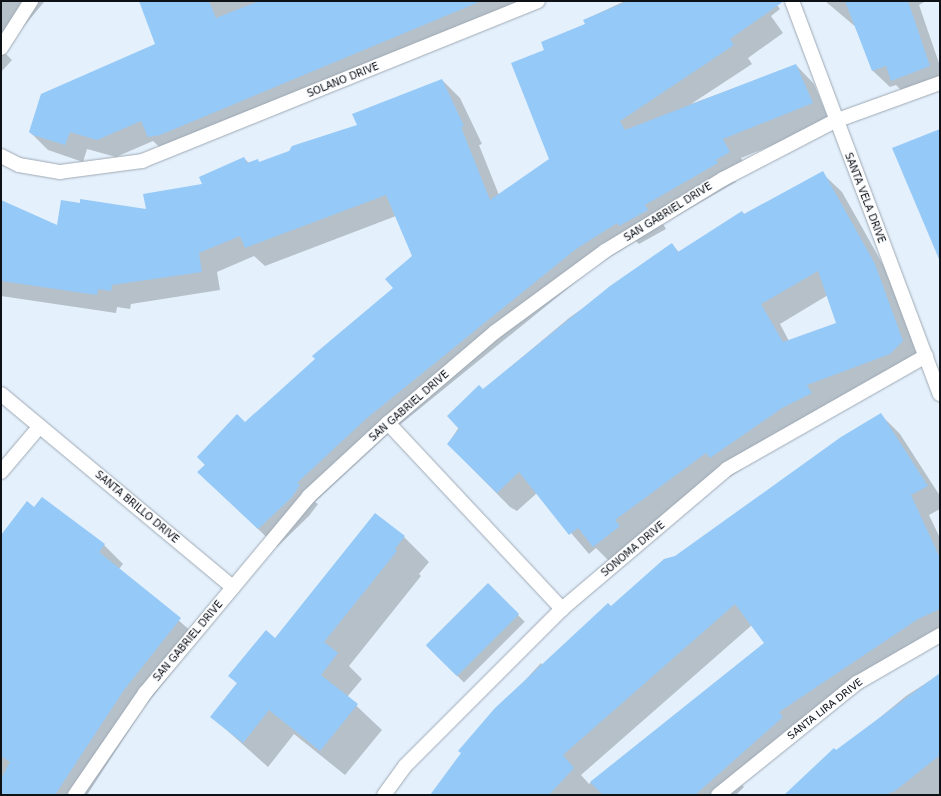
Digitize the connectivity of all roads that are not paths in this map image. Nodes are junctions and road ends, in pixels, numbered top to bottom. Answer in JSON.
{"nodes":[{"id":1,"x":31,"y":1,"type":"edge"},
{"id":2,"x":538,"y":1,"type":"edge"},
{"id":3,"x":792,"y":1,"type":"edge"},
{"id":4,"x":1,"y":48,"type":"edge"},
{"id":5,"x":940,"y":83,"type":"edge"},
{"id":6,"x":835,"y":121,"type":"junction"},
{"id":7,"x":1,"y":156,"type":"edge"},
{"id":8,"x":926,"y":356,"type":"junction"},
{"id":9,"x":1,"y":394,"type":"edge"},
{"id":10,"x":940,"y":394,"type":"edge"},
{"id":11,"x":388,"y":423,"type":"junction"},
{"id":12,"x":40,"y":426,"type":"junction"},
{"id":13,"x":1,"y":472,"type":"edge"},
{"id":14,"x":233,"y":587,"type":"junction"},
{"id":15,"x":562,"y":609,"type":"junction"},
{"id":16,"x":940,"y":635,"type":"edge"},
{"id":17,"x":75,"y":795,"type":"edge"},
{"id":18,"x":384,"y":795,"type":"edge"},
{"id":19,"x":718,"y":795,"type":"edge"}],
"edges":[{"from":1,"to":4,"type":"lane"},
{"from":2,"to":7,"type":"lane","name":"SOLANO DRIVE"},
{"from":3,"to":6,"type":"lane","name":"SANTA VELA DRIVE"},
{"from":5,"to":6,"type":"lane","name":"SAN GABRIEL DRIVE"},
{"from":6,"to":8,"type":"lane","name":"SANTA VELA DRIVE"},
{"from":6,"to":11,"type":"lane","name":"SAN GABRIEL DRIVE"},
{"from":8,"to":10,"type":"lane","name":"SANTA VELA DRIVE"},
{"from":8,"to":15,"type":"lane","name":"SONOMA DRIVE"},
{"from":9,"to":12,"type":"lane","name":"SANTA BRILLO DRIVE"},
{"from":11,"to":14,"type":"lane","name":"SAN GABRIEL DRIVE"},
{"from":11,"to":15,"type":"lane"},
{"from":12,"to":13,"type":"lane"},
{"from":12,"to":14,"type":"lane","name":"SANTA BRILLO DRIVE"},
{"from":14,"to":17,"type":"lane","name":"SAN GABRIEL DRIVE"},
{"from":15,"to":18,"type":"lane","name":"SONOMA DRIVE"},
{"from":16,"to":19,"type":"lane","name":"SANTA LIRA DRIVE"}]}
